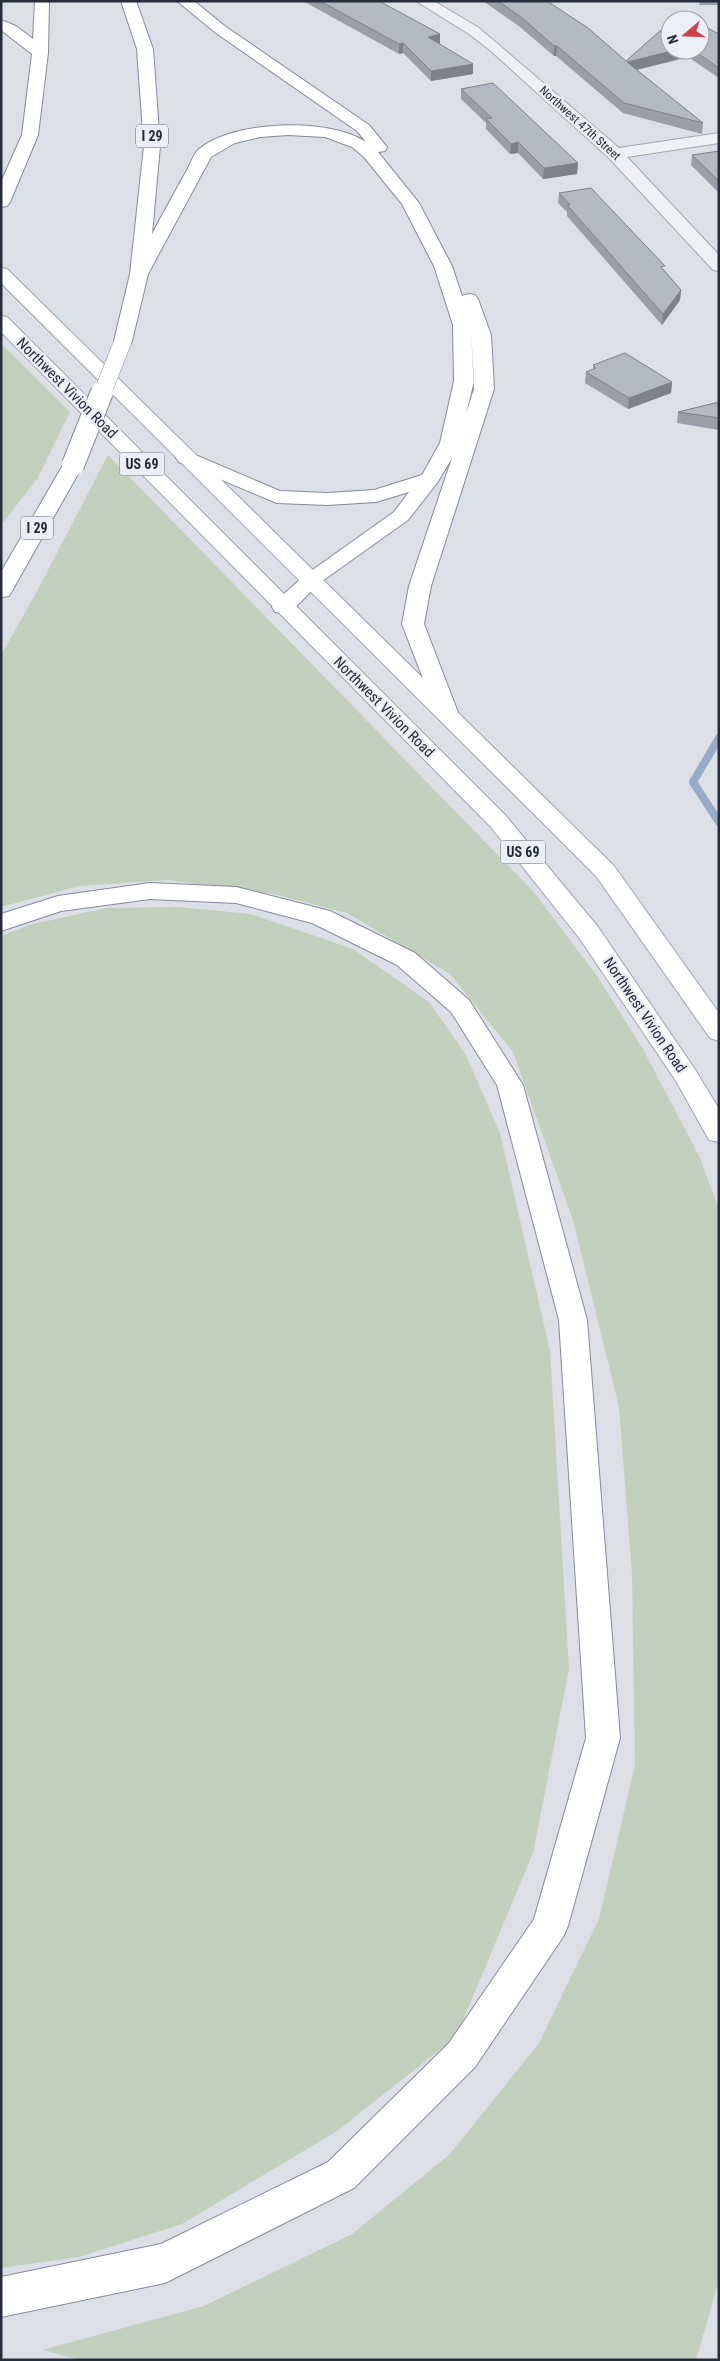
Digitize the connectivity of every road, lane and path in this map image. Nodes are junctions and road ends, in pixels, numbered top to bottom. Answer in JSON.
{"nodes":[{"id":1,"x":42,"y":1,"type":"edge"},
{"id":2,"x":128,"y":1,"type":"edge"},
{"id":3,"x":184,"y":1,"type":"edge"},
{"id":4,"x":423,"y":1,"type":"edge"},
{"id":5,"x":1,"y":25,"type":"edge"},
{"id":6,"x":40,"y":53,"type":"junction"},
{"id":7,"x":719,"y":138,"type":"edge"},
{"id":8,"x":615,"y":154,"type":"junction"},
{"id":9,"x":1,"y":202,"type":"edge"},
{"id":10,"x":719,"y":266,"type":"edge"},
{"id":11,"x":1,"y":274,"type":"edge"},
{"id":12,"x":139,"y":274,"type":"junction"},
{"id":13,"x":1,"y":321,"type":"edge"},
{"id":14,"x":186,"y":458,"type":"junction"},
{"id":15,"x":430,"y":478,"type":"junction"},
{"id":16,"x":311,"y":580,"type":"junction"},
{"id":17,"x":1,"y":591,"type":"edge"},
{"id":18,"x":283,"y":607,"type":"junction"},
{"id":19,"x":448,"y":715,"type":"junction"},
{"id":20,"x":1,"y":922,"type":"edge"},
{"id":21,"x":719,"y":1032,"type":"edge"},
{"id":22,"x":719,"y":1133,"type":"edge"},
{"id":23,"x":1,"y":2297,"type":"edge"}],
"edges":[{"from":1,"to":6,"type":"main road"},
{"from":2,"to":12,"type":"main road","number":"I 29"},
{"from":3,"to":19,"type":"main road"},
{"from":4,"to":8,"type":"street","name":"Northwest 47th Street"},
{"from":5,"to":6,"type":"main road"},
{"from":6,"to":9,"type":"main road"},
{"from":7,"to":8,"type":"street"},
{"from":8,"to":10,"type":"street","name":"Northwest 47th Street"},
{"from":11,"to":14,"type":"main road","number":"US 69"},
{"from":12,"to":15,"type":"main road"},
{"from":12,"to":17,"type":"main road","number":"I 29","bridge":true},
{"from":13,"to":18,"type":"main road","name":"Northwest Vivion Road","number":"US 69"},
{"from":14,"to":15,"type":"main road"},
{"from":14,"to":16,"type":"main road","number":"US 69"},
{"from":15,"to":16,"type":"main road"},
{"from":16,"to":18,"type":"main road"},
{"from":16,"to":19,"type":"main road","number":"US 69"},
{"from":18,"to":22,"type":"main road","name":"Northwest Vivion Road","number":"US 69"},
{"from":19,"to":21,"type":"main road","number":"US 69"},
{"from":20,"to":23,"type":"main road"}]}
